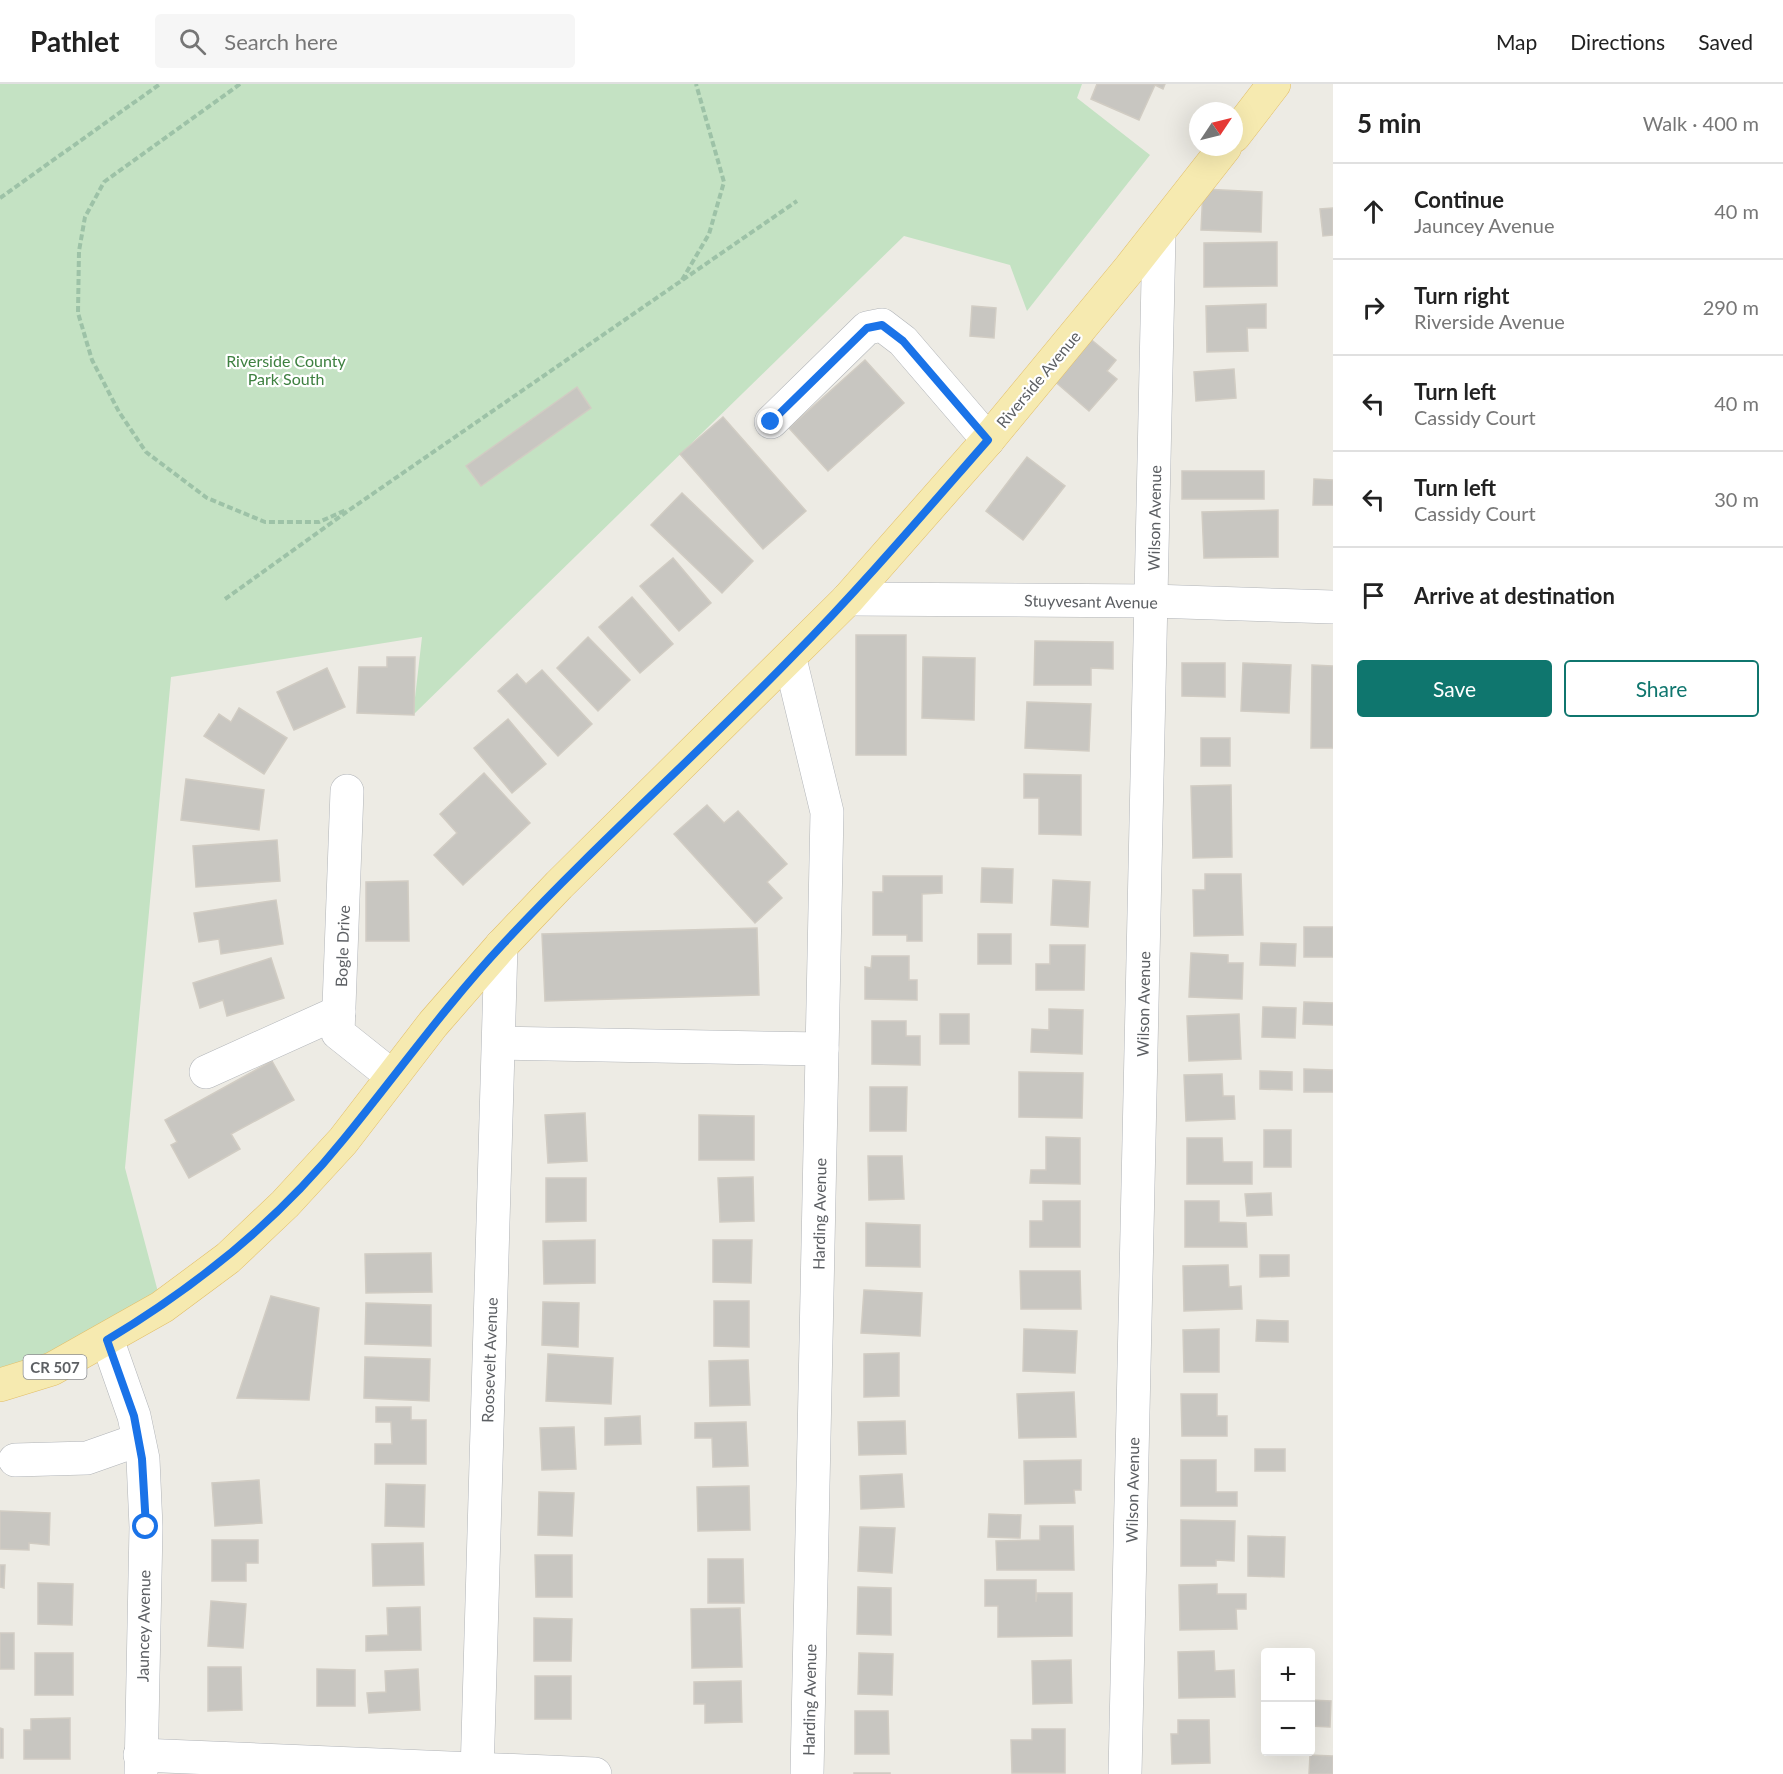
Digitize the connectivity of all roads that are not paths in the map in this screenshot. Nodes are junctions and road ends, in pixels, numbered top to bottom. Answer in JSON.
{"nodes":[{"id":1,"x":1274,"y":84,"type":"edge"},
{"id":2,"x":1243,"y":124,"type":"edge"},
{"id":3,"x":1218,"y":156,"type":"edge"},
{"id":4,"x":1159,"y":234,"type":"junction"},
{"id":5,"x":771,"y":422,"type":"dead end"},
{"id":6,"x":988,"y":440,"type":"junction"},
{"id":7,"x":848,"y":599,"type":"junction"},
{"id":8,"x":1152,"y":601,"type":"junction"},
{"id":9,"x":1333,"y":607,"type":"edge"},
{"id":10,"x":790,"y":659,"type":"junction"},
{"id":11,"x":347,"y":791,"type":"dead end"},
{"id":12,"x":501,"y":946,"type":"junction"},
{"id":13,"x":339,"y":1012,"type":"junction"},
{"id":14,"x":499,"y":1043,"type":"junction"},
{"id":15,"x":822,"y":1049,"type":"junction"},
{"id":16,"x":206,"y":1072,"type":"dead end"},
{"id":17,"x":392,"y":1076,"type":"junction"},
{"id":18,"x":107,"y":1340,"type":"junction"},
{"id":19,"x":0,"y":1385,"type":"edge"},
{"id":20,"x":138,"y":1440,"type":"junction"},
{"id":21,"x":15,"y":1460,"type":"dead end"},
{"id":22,"x":141,"y":1765,"type":"edge"},
{"id":23,"x":477,"y":1771,"type":"edge"},
{"id":24,"x":595,"y":1774,"type":"edge"},
{"id":25,"x":807,"y":1774,"type":"edge"},
{"id":26,"x":1125,"y":1774,"type":"edge"}],
"edges":[{"from":1,"to":2,"type":"main road"},
{"from":3,"to":4,"type":"main road","name":"Riverside Avenue","number":"CR 507"},
{"from":4,"to":6,"type":"main road","name":"Riverside Avenue","number":"CR 507"},
{"from":4,"to":8,"type":"street","name":"Wilson Avenue"},
{"from":5,"to":6,"type":"street"},
{"from":6,"to":7,"type":"main road","name":"Riverside Avenue","number":"CR 507"},
{"from":7,"to":8,"type":"street","name":"Stuyvesant Avenue"},
{"from":7,"to":10,"type":"main road","name":"Riverside Avenue","number":"CR 507"},
{"from":8,"to":9,"type":"street","name":"Stuyvesant Avenue"},
{"from":8,"to":26,"type":"street","name":"Wilson Avenue"},
{"from":10,"to":12,"type":"main road","name":"Riverside Avenue","number":"CR 507"},
{"from":10,"to":15,"type":"street","name":"Harding Avenue"},
{"from":11,"to":13,"type":"street","name":"Bogle Drive"},
{"from":12,"to":14,"type":"street","name":"Roosevelt Avenue"},
{"from":12,"to":17,"type":"main road","name":"Riverside Avenue","number":"CR 507"},
{"from":13,"to":16,"type":"street"},
{"from":13,"to":17,"type":"street","name":"Bogle Drive"},
{"from":14,"to":15,"type":"street"},
{"from":14,"to":23,"type":"street","name":"Roosevelt Avenue"},
{"from":15,"to":25,"type":"street","name":"Harding Avenue"},
{"from":17,"to":18,"type":"main road","name":"Riverside Avenue","number":"CR 507"},
{"from":18,"to":19,"type":"main road","number":"CR 507"},
{"from":18,"to":20,"type":"street","name":"Jauncey Avenue"},
{"from":20,"to":21,"type":"street"},
{"from":20,"to":22,"type":"street","name":"Jauncey Avenue"},
{"from":22,"to":23,"type":"street"},
{"from":23,"to":24,"type":"street"}]}
